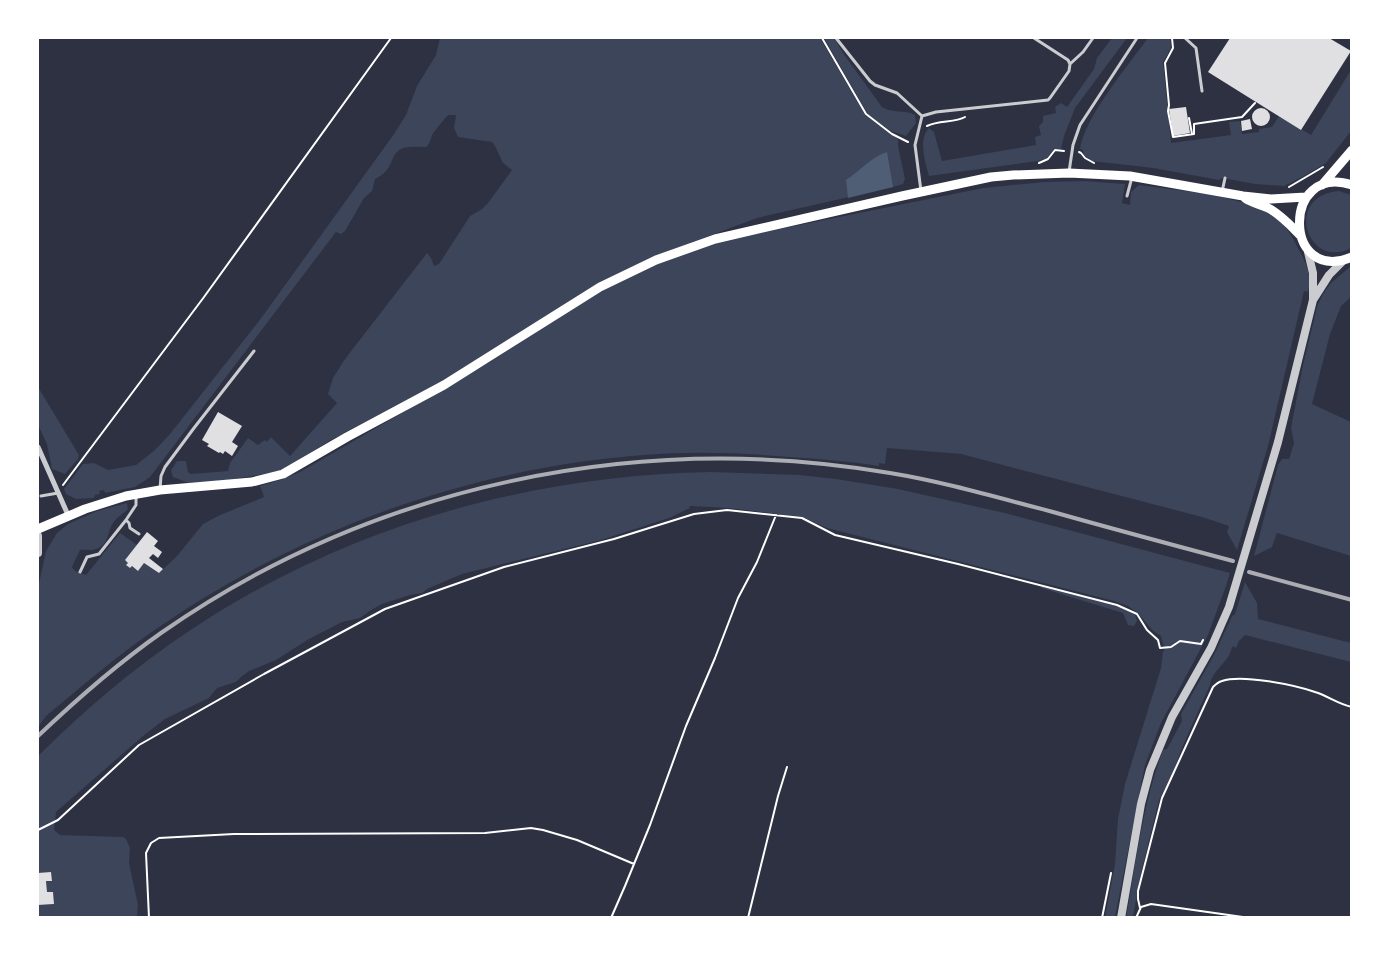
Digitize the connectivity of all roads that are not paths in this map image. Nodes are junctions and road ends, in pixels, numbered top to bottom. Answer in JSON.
{"nodes":[{"id":1,"x":836,"y":38,"type":"edge"},
{"id":2,"x":1034,"y":38,"type":"edge"},
{"id":3,"x":1093,"y":38,"type":"edge"},
{"id":4,"x":1137,"y":38,"type":"edge"},
{"id":5,"x":1186,"y":38,"type":"edge"},
{"id":6,"x":1070,"y":64,"type":"junction"},
{"id":7,"x":1202,"y":91,"type":"dead end"},
{"id":8,"x":922,"y":116,"type":"junction"},
{"id":9,"x":1352,"y":150,"type":"edge"},
{"id":10,"x":1069,"y":173,"type":"junction"},
{"id":11,"x":1132,"y":176,"type":"junction"},
{"id":12,"x":1225,"y":178,"type":"dead end"},
{"id":13,"x":1322,"y":185,"type":"junction"},
{"id":14,"x":1352,"y":185,"type":"edge"},
{"id":15,"x":921,"y":192,"type":"junction"},
{"id":16,"x":1222,"y":192,"type":"junction"},
{"id":17,"x":1127,"y":196,"type":"dead end"},
{"id":18,"x":1243,"y":196,"type":"junction"},
{"id":19,"x":1306,"y":197,"type":"junction"},
{"id":20,"x":1300,"y":235,"type":"junction"},
{"id":21,"x":1308,"y":252,"type":"junction"},
{"id":22,"x":1347,"y":259,"type":"edge"},
{"id":23,"x":1313,"y":300,"type":"junction"},
{"id":24,"x":254,"y":351,"type":"dead end"},
{"id":25,"x":38,"y":447,"type":"edge"},
{"id":26,"x":160,"y":490,"type":"junction"},
{"id":27,"x":58,"y":492,"type":"junction"},
{"id":28,"x":136,"y":495,"type":"junction"},
{"id":29,"x":41,"y":496,"type":"dead end"},
{"id":30,"x":68,"y":515,"type":"junction"},
{"id":31,"x":126,"y":520,"type":"junction"},
{"id":32,"x":38,"y":529,"type":"edge"},
{"id":33,"x":139,"y":534,"type":"dead end"},
{"id":34,"x":38,"y":536,"type":"edge"},
{"id":35,"x":38,"y":553,"type":"edge"},
{"id":36,"x":80,"y":572,"type":"dead end"},
{"id":37,"x":1121,"y":918,"type":"edge"}],
"edges":[{"from":1,"to":8,"type":"lane"},
{"from":2,"to":6,"type":"lane"},
{"from":3,"to":6,"type":"lane"},
{"from":4,"to":10,"type":"lane"},
{"from":5,"to":7,"type":"lane"},
{"from":6,"to":8,"type":"lane"},
{"from":8,"to":15,"type":"lane"},
{"from":9,"to":13,"type":"main road"},
{"from":10,"to":11,"type":"main road"},
{"from":10,"to":15,"type":"main road"},
{"from":11,"to":16,"type":"main road"},
{"from":11,"to":17,"type":"lane"},
{"from":12,"to":16,"type":"lane"},
{"from":13,"to":14,"type":"main road"},
{"from":13,"to":19,"type":"main road"},
{"from":15,"to":26,"type":"main road"},
{"from":16,"to":18,"type":"main road"},
{"from":18,"to":19,"type":"main road"},
{"from":18,"to":20,"type":"main road"},
{"from":19,"to":20,"type":"main road"},
{"from":20,"to":21,"type":"main road"},
{"from":21,"to":22,"type":"main road"},
{"from":21,"to":23,"type":"street"},
{"from":22,"to":23,"type":"street"},
{"from":23,"to":37,"type":"street"},
{"from":24,"to":26,"type":"lane"},
{"from":25,"to":27,"type":"street"},
{"from":26,"to":28,"type":"main road"},
{"from":27,"to":29,"type":"lane"},
{"from":27,"to":30,"type":"street"},
{"from":28,"to":30,"type":"main road"},
{"from":28,"to":31,"type":"lane"},
{"from":30,"to":32,"type":"main road"},
{"from":31,"to":33,"type":"lane"},
{"from":31,"to":36,"type":"lane"},
{"from":34,"to":35,"type":"street"}]}
